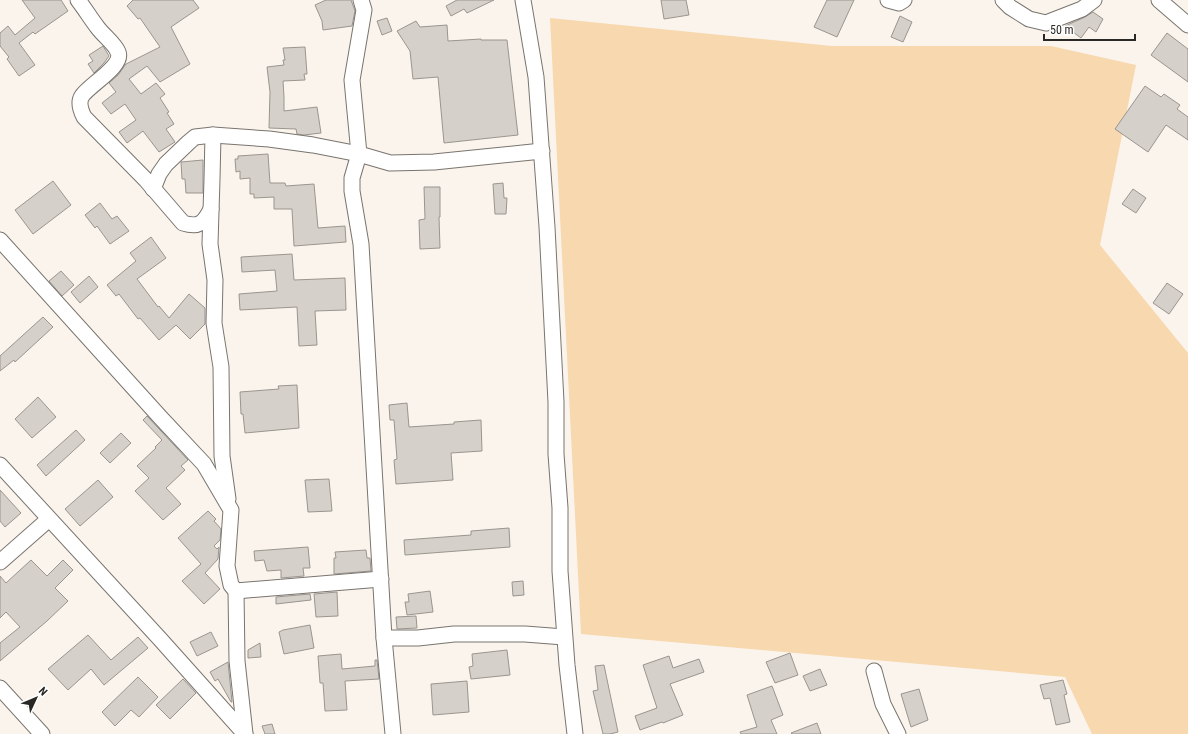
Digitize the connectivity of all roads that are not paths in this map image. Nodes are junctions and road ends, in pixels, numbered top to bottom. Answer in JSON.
{"nodes":[{"id":1,"x":78,"y":0,"type":"edge"},
{"id":2,"x":361,"y":0,"type":"edge"},
{"id":3,"x":523,"y":0,"type":"edge"},
{"id":4,"x":888,"y":0,"type":"edge"},
{"id":5,"x":904,"y":0,"type":"edge"},
{"id":6,"x":1003,"y":0,"type":"edge"},
{"id":7,"x":1094,"y":0,"type":"edge"},
{"id":8,"x":1158,"y":0,"type":"edge"},
{"id":9,"x":1188,"y":25,"type":"edge"},
{"id":10,"x":213,"y":135,"type":"junction"},
{"id":11,"x":542,"y":151,"type":"junction"},
{"id":12,"x":359,"y":154,"type":"junction"},
{"id":13,"x":153,"y":189,"type":"junction"},
{"id":14,"x":211,"y":209,"type":"junction"},
{"id":15,"x":0,"y":240,"type":"edge"},
{"id":16,"x":223,"y":459,"type":"junction"},
{"id":17,"x":204,"y":464,"type":"junction"},
{"id":18,"x":0,"y":465,"type":"edge"},
{"id":19,"x":229,"y":506,"type":"junction"},
{"id":20,"x":48,"y":519,"type":"junction"},
{"id":21,"x":0,"y":562,"type":"edge"},
{"id":22,"x":381,"y":579,"type":"junction"},
{"id":23,"x":236,"y":591,"type":"junction"},
{"id":24,"x":564,"y":637,"type":"junction"},
{"id":25,"x":384,"y":638,"type":"junction"},
{"id":26,"x":874,"y":671,"type":"dead end"},
{"id":27,"x":0,"y":688,"type":"edge"},
{"id":28,"x":42,"y":734,"type":"edge"},
{"id":29,"x":245,"y":734,"type":"edge"},
{"id":30,"x":393,"y":734,"type":"edge"},
{"id":31,"x":574,"y":734,"type":"edge"},
{"id":32,"x":898,"y":734,"type":"edge"}],
"edges":[{"from":1,"to":13,"type":"street"},
{"from":2,"to":12,"type":"street"},
{"from":3,"to":11,"type":"street"},
{"from":4,"to":5,"type":"street"},
{"from":6,"to":7,"type":"street"},
{"from":8,"to":9,"type":"street"},
{"from":10,"to":12,"type":"street"},
{"from":10,"to":13,"type":"street"},
{"from":10,"to":14,"type":"street"},
{"from":11,"to":12,"type":"street"},
{"from":11,"to":24,"type":"street"},
{"from":12,"to":22,"type":"street"},
{"from":13,"to":14,"type":"street"},
{"from":14,"to":16,"type":"street"},
{"from":15,"to":17,"type":"street"},
{"from":16,"to":17,"type":"street"},
{"from":16,"to":19,"type":"street"},
{"from":17,"to":19,"type":"street"},
{"from":18,"to":20,"type":"street"},
{"from":19,"to":23,"type":"street"},
{"from":20,"to":21,"type":"street"},
{"from":20,"to":29,"type":"street"},
{"from":22,"to":23,"type":"street"},
{"from":22,"to":25,"type":"street"},
{"from":23,"to":29,"type":"street"},
{"from":24,"to":25,"type":"street"},
{"from":24,"to":31,"type":"street"},
{"from":25,"to":30,"type":"street"},
{"from":26,"to":32,"type":"street"},
{"from":27,"to":28,"type":"street"}]}
